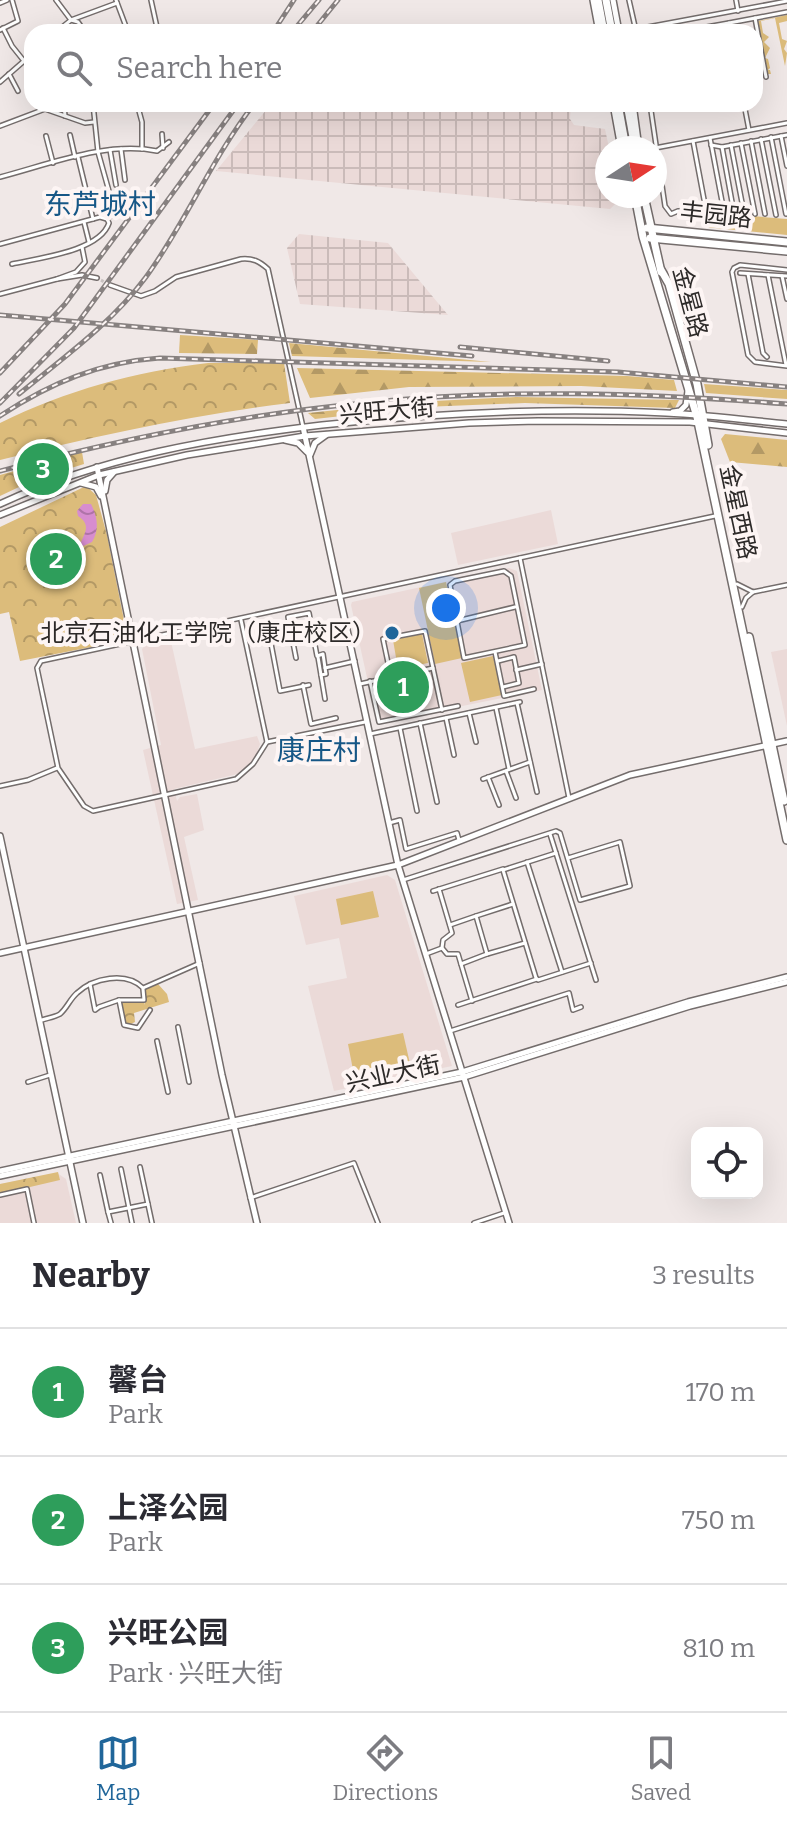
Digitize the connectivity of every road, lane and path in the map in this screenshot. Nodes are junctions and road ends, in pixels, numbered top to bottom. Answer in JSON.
{"nodes":[{"id":1,"x":10,"y":0,"type":"edge"},
{"id":2,"x":56,"y":0,"type":"edge"},
{"id":3,"x":151,"y":0,"type":"edge"},
{"id":4,"x":595,"y":0,"type":"edge"},
{"id":5,"x":606,"y":0,"type":"edge"},
{"id":6,"x":613,"y":0,"type":"edge"},
{"id":7,"x":629,"y":0,"type":"edge"},
{"id":8,"x":736,"y":0,"type":"edge"},
{"id":9,"x":787,"y":1,"type":"edge"},
{"id":10,"x":116,"y":2,"type":"edge"},
{"id":11,"x":0,"y":3,"type":"edge"},
{"id":12,"x":738,"y":11,"type":"junction"},
{"id":13,"x":787,"y":12,"type":"edge"},
{"id":14,"x":609,"y":17,"type":"junction"},
{"id":15,"x":755,"y":18,"type":"junction"},
{"id":16,"x":71,"y":20,"type":"junction"},
{"id":17,"x":729,"y":23,"type":"joint"},
{"id":18,"x":66,"y":24,"type":"edge"},
{"id":19,"x":79,"y":24,"type":"edge"},
{"id":20,"x":125,"y":24,"type":"edge"},
{"id":21,"x":156,"y":24,"type":"edge"},
{"id":22,"x":600,"y":24,"type":"edge"},
{"id":23,"x":610,"y":24,"type":"edge"},
{"id":24,"x":614,"y":24,"type":"edge"},
{"id":25,"x":618,"y":24,"type":"edge"},
{"id":26,"x":634,"y":24,"type":"edge"},
{"id":27,"x":672,"y":24,"type":"edge"},
{"id":28,"x":723,"y":24,"type":"edge"},
{"id":29,"x":756,"y":24,"type":"edge"},
{"id":30,"x":2,"y":29,"type":"edge"},
{"id":31,"x":24,"y":61,"type":"joint"},
{"id":32,"x":763,"y":61,"type":"edge"},
{"id":33,"x":9,"y":74,"type":"junction"},
{"id":34,"x":766,"y":77,"type":"dead end"},
{"id":35,"x":0,"y":82,"type":"edge"},
{"id":36,"x":18,"y":91,"type":"dead end"},
{"id":37,"x":37,"y":112,"type":"edge"},
{"id":38,"x":53,"y":112,"type":"edge"},
{"id":39,"x":65,"y":112,"type":"edge"},
{"id":40,"x":93,"y":112,"type":"edge"},
{"id":41,"x":139,"y":112,"type":"edge"},
{"id":42,"x":617,"y":112,"type":"edge"},
{"id":43,"x":629,"y":112,"type":"edge"},
{"id":44,"x":634,"y":112,"type":"edge"},
{"id":45,"x":651,"y":112,"type":"edge"},
{"id":46,"x":746,"y":112,"type":"edge"},
{"id":47,"x":66,"y":117,"type":"junction"},
{"id":48,"x":94,"y":122,"type":"junction"},
{"id":49,"x":787,"y":123,"type":"edge"},
{"id":50,"x":0,"y":126,"type":"edge"},
{"id":51,"x":749,"y":130,"type":"junction"},
{"id":52,"x":162,"y":134,"type":"dead end"},
{"id":53,"x":70,"y":135,"type":"dead end"},
{"id":54,"x":787,"y":135,"type":"edge"},
{"id":55,"x":46,"y":136,"type":"dead end"},
{"id":56,"x":622,"y":136,"type":"edge"},
{"id":57,"x":634,"y":136,"type":"edge"},
{"id":58,"x":636,"y":136,"type":"edge"},
{"id":59,"x":654,"y":136,"type":"edge"},
{"id":60,"x":781,"y":136,"type":"junction"},
{"id":61,"x":771,"y":137,"type":"junction"},
{"id":62,"x":710,"y":138,"type":"junction"},
{"id":63,"x":761,"y":139,"type":"junction"},
{"id":64,"x":693,"y":141,"type":"junction"},
{"id":65,"x":751,"y":141,"type":"junction"},
{"id":66,"x":169,"y":142,"type":"dead end"},
{"id":67,"x":741,"y":143,"type":"junction"},
{"id":68,"x":711,"y":145,"type":"junction"},
{"id":69,"x":731,"y":145,"type":"junction"},
{"id":70,"x":667,"y":146,"type":"edge"},
{"id":71,"x":722,"y":147,"type":"junction"},
{"id":72,"x":163,"y":148,"type":"junction"},
{"id":73,"x":121,"y":149,"type":"junction"},
{"id":74,"x":142,"y":149,"type":"junction"},
{"id":75,"x":110,"y":150,"type":"junction"},
{"id":76,"x":98,"y":152,"type":"junction"},
{"id":77,"x":76,"y":157,"type":"junction"},
{"id":78,"x":53,"y":163,"type":"junction"},
{"id":79,"x":787,"y":166,"type":"edge"},
{"id":80,"x":0,"y":177,"type":"edge"},
{"id":81,"x":125,"y":180,"type":"dead end"},
{"id":82,"x":116,"y":185,"type":"dead end"},
{"id":83,"x":667,"y":206,"type":"edge"},
{"id":84,"x":639,"y":208,"type":"edge"},
{"id":85,"x":645,"y":208,"type":"edge"},
{"id":86,"x":724,"y":212,"type":"dead end"},
{"id":87,"x":734,"y":213,"type":"dead end"},
{"id":88,"x":744,"y":213,"type":"dead end"},
{"id":89,"x":755,"y":214,"type":"dead end"},
{"id":90,"x":765,"y":214,"type":"dead end"},
{"id":91,"x":786,"y":214,"type":"edge"},
{"id":92,"x":776,"y":215,"type":"dead end"},
{"id":93,"x":93,"y":219,"type":"junction"},
{"id":94,"x":107,"y":219,"type":"junction"},
{"id":95,"x":84,"y":222,"type":"junction"},
{"id":96,"x":646,"y":228,"type":"junction"},
{"id":97,"x":680,"y":232,"type":"junction"},
{"id":98,"x":648,"y":238,"type":"junction"},
{"id":99,"x":676,"y":241,"type":"junction"},
{"id":100,"x":89,"y":242,"type":"junction"},
{"id":101,"x":787,"y":242,"type":"edge"},
{"id":102,"x":0,"y":244,"type":"edge"},
{"id":103,"x":82,"y":247,"type":"junction"},
{"id":104,"x":787,"y":251,"type":"edge"},
{"id":105,"x":651,"y":263,"type":"junction"},
{"id":106,"x":12,"y":264,"type":"dead end"},
{"id":107,"x":787,"y":270,"type":"edge"},
{"id":108,"x":740,"y":273,"type":"dead end"},
{"id":109,"x":748,"y":274,"type":"junction"},
{"id":110,"x":768,"y":275,"type":"junction"},
{"id":111,"x":785,"y":276,"type":"edge"},
{"id":112,"x":97,"y":278,"type":"tunnel mouth"},
{"id":113,"x":57,"y":279,"type":"junction"},
{"id":114,"x":110,"y":285,"type":"tunnel mouth"},
{"id":115,"x":0,"y":294,"type":"edge"},
{"id":116,"x":787,"y":299,"type":"edge"},
{"id":117,"x":767,"y":357,"type":"dead end"},
{"id":118,"x":786,"y":366,"type":"edge"},
{"id":119,"x":687,"y":381,"type":"junction"},
{"id":120,"x":688,"y":394,"type":"junction"},
{"id":121,"x":693,"y":402,"type":"junction"},
{"id":122,"x":669,"y":413,"type":"junction"},
{"id":123,"x":700,"y":420,"type":"junction"},
{"id":124,"x":787,"y":424,"type":"edge"},
{"id":125,"x":303,"y":427,"type":"junction"},
{"id":126,"x":787,"y":433,"type":"edge"},
{"id":127,"x":327,"y":435,"type":"junction"},
{"id":128,"x":305,"y":436,"type":"junction"},
{"id":129,"x":282,"y":439,"type":"junction"},
{"id":130,"x":310,"y":456,"type":"junction"},
{"id":131,"x":97,"y":467,"type":"junction"},
{"id":132,"x":115,"y":471,"type":"junction"},
{"id":133,"x":99,"y":475,"type":"junction"},
{"id":134,"x":75,"y":483,"type":"junction"},
{"id":135,"x":0,"y":504,"type":"edge"},
{"id":136,"x":105,"y":504,"type":"junction"},
{"id":137,"x":0,"y":515,"type":"edge"},
{"id":138,"x":718,"y":515,"type":"junction"},
{"id":139,"x":520,"y":558,"type":"junction"},
{"id":140,"x":737,"y":584,"type":"junction"},
{"id":141,"x":787,"y":585,"type":"edge"},
{"id":142,"x":753,"y":592,"type":"junction"},
{"id":143,"x":341,"y":597,"type":"junction"},
{"id":144,"x":517,"y":606,"type":"junction"},
{"id":145,"x":742,"y":607,"type":"junction"},
{"id":146,"x":241,"y":619,"type":"junction"},
{"id":147,"x":457,"y":621,"type":"junction"},
{"id":148,"x":269,"y":633,"type":"dead end"},
{"id":149,"x":134,"y":642,"type":"junction"},
{"id":150,"x":495,"y":652,"type":"junction"},
{"id":151,"x":317,"y":656,"type":"junction"},
{"id":152,"x":296,"y":658,"type":"dead end"},
{"id":153,"x":355,"y":661,"type":"junction"},
{"id":154,"x":497,"y":661,"type":"junction"},
{"id":155,"x":542,"y":664,"type":"junction"},
{"id":156,"x":325,"y":668,"type":"junction"},
{"id":157,"x":433,"y":668,"type":"junction"},
{"id":158,"x":516,"y":670,"type":"junction"},
{"id":159,"x":321,"y":675,"type":"junction"},
{"id":160,"x":391,"y":677,"type":"junction"},
{"id":161,"x":370,"y":681,"type":"junction"},
{"id":162,"x":360,"y":684,"type":"junction"},
{"id":163,"x":303,"y":685,"type":"junction"},
{"id":164,"x":309,"y":685,"type":"dead end"},
{"id":165,"x":503,"y":687,"type":"junction"},
{"id":166,"x":534,"y":689,"type":"dead end"},
{"id":167,"x":325,"y":699,"type":"dead end"},
{"id":168,"x":458,"y":706,"type":"dead end"},
{"id":169,"x":496,"y":708,"type":"junction"},
{"id":170,"x":442,"y":710,"type":"junction"},
{"id":171,"x":469,"y":713,"type":"junction"},
{"id":172,"x":336,"y":718,"type":"dead end"},
{"id":173,"x":446,"y":718,"type":"junction"},
{"id":174,"x":368,"y":722,"type":"junction"},
{"id":175,"x":420,"y":723,"type":"junction"},
{"id":176,"x":400,"y":728,"type":"junction"},
{"id":177,"x":370,"y":734,"type":"junction"},
{"id":178,"x":787,"y":741,"type":"edge"},
{"id":179,"x":267,"y":742,"type":"junction"},
{"id":180,"x":476,"y":742,"type":"dead end"},
{"id":181,"x":769,"y":744,"type":"junction"},
{"id":182,"x":454,"y":755,"type":"dead end"},
{"id":183,"x":530,"y":762,"type":"junction"},
{"id":184,"x":58,"y":768,"type":"junction"},
{"id":185,"x":508,"y":770,"type":"junction"},
{"id":186,"x":0,"y":786,"type":"edge"},
{"id":187,"x":537,"y":792,"type":"dead end"},
{"id":188,"x":166,"y":796,"type":"junction"},
{"id":189,"x":516,"y":798,"type":"dead end"},
{"id":190,"x":569,"y":798,"type":"junction"},
{"id":191,"x":437,"y":802,"type":"dead end"},
{"id":192,"x":499,"y":805,"type":"dead end"},
{"id":193,"x":417,"y":811,"type":"dead end"},
{"id":194,"x":787,"y":818,"type":"edge"},
{"id":195,"x":389,"y":823,"type":"junction"},
{"id":196,"x":550,"y":834,"type":"junction"},
{"id":197,"x":0,"y":836,"type":"edge"},
{"id":198,"x":787,"y":840,"type":"edge"},
{"id":199,"x":460,"y":842,"type":"junction"},
{"id":200,"x":556,"y":853,"type":"junction"},
{"id":201,"x":568,"y":858,"type":"junction"},
{"id":202,"x":527,"y":862,"type":"junction"},
{"id":203,"x":398,"y":865,"type":"junction"},
{"id":204,"x":503,"y":869,"type":"junction"},
{"id":205,"x":403,"y":880,"type":"junction"},
{"id":206,"x":513,"y":904,"type":"junction"},
{"id":207,"x":189,"y":911,"type":"junction"},
{"id":208,"x":476,"y":916,"type":"junction"},
{"id":209,"x":450,"y":925,"type":"junction"},
{"id":210,"x":525,"y":943,"type":"junction"},
{"id":211,"x":23,"y":948,"type":"junction"},
{"id":212,"x":442,"y":948,"type":"junction"},
{"id":213,"x":0,"y":953,"type":"edge"},
{"id":214,"x":426,"y":954,"type":"junction"},
{"id":215,"x":487,"y":954,"type":"junction"},
{"id":216,"x":200,"y":963,"type":"junction"},
{"id":217,"x":591,"y":963,"type":"junction"},
{"id":218,"x":461,"y":964,"type":"junction"},
{"id":219,"x":562,"y":972,"type":"junction"},
{"id":220,"x":537,"y":979,"type":"junction"},
{"id":221,"x":787,"y":979,"type":"edge"},
{"id":222,"x":596,"y":980,"type":"dead end"},
{"id":223,"x":90,"y":984,"type":"junction"},
{"id":224,"x":143,"y":988,"type":"junction"},
{"id":225,"x":119,"y":1000,"type":"junction"},
{"id":226,"x":472,"y":1001,"type":"junction"},
{"id":227,"x":458,"y":1005,"type":"dead end"},
{"id":228,"x":581,"y":1007,"type":"dead end"},
{"id":229,"x":150,"y":1010,"type":"dead end"},
{"id":230,"x":39,"y":1020,"type":"junction"},
{"id":231,"x":178,"y":1027,"type":"dead end"},
{"id":232,"x":450,"y":1031,"type":"junction"},
{"id":233,"x":157,"y":1041,"type":"dead end"},
{"id":234,"x":463,"y":1074,"type":"junction"},
{"id":235,"x":50,"y":1075,"type":"junction"},
{"id":236,"x":28,"y":1082,"type":"dead end"},
{"id":237,"x":189,"y":1082,"type":"dead end"},
{"id":238,"x":168,"y":1092,"type":"dead end"},
{"id":239,"x":233,"y":1125,"type":"junction"},
{"id":240,"x":70,"y":1158,"type":"junction"},
{"id":241,"x":140,"y":1167,"type":"dead end"},
{"id":242,"x":121,"y":1169,"type":"dead end"},
{"id":243,"x":0,"y":1174,"type":"edge"},
{"id":244,"x":100,"y":1175,"type":"dead end"},
{"id":245,"x":0,"y":1195,"type":"edge"},
{"id":246,"x":250,"y":1198,"type":"junction"},
{"id":247,"x":148,"y":1204,"type":"junction"},
{"id":248,"x":128,"y":1208,"type":"junction"},
{"id":249,"x":108,"y":1212,"type":"junction"},
{"id":250,"x":506,"y":1213,"type":"junction"},
{"id":251,"x":34,"y":1223,"type":"edge"},
{"id":252,"x":83,"y":1223,"type":"edge"},
{"id":253,"x":111,"y":1223,"type":"edge"},
{"id":254,"x":132,"y":1223,"type":"edge"},
{"id":255,"x":152,"y":1223,"type":"edge"},
{"id":256,"x":257,"y":1223,"type":"edge"},
{"id":257,"x":378,"y":1223,"type":"edge"},
{"id":258,"x":474,"y":1223,"type":"edge"},
{"id":259,"x":509,"y":1223,"type":"edge"}],
"edges":[{"from":1,"to":11,"type":"street"},
{"from":1,"to":30,"type":"street"},
{"from":2,"to":16,"type":"street"},
{"from":3,"to":21,"type":"street"},
{"from":4,"to":22,"type":"main road"},
{"from":5,"to":14,"type":"main road"},
{"from":6,"to":25,"type":"street"},
{"from":7,"to":26,"type":"street"},
{"from":8,"to":12,"type":"street"},
{"from":9,"to":12,"type":"street"},
{"from":10,"to":16,"type":"street"},
{"from":10,"to":20,"type":"street"},
{"from":12,"to":27,"type":"street"},
{"from":13,"to":15,"type":"street"},
{"from":14,"to":23,"type":"main road"},
{"from":14,"to":24,"type":"street"},
{"from":15,"to":17,"type":"street"},
{"from":15,"to":29,"type":"street"},
{"from":16,"to":18,"type":"street"},
{"from":16,"to":19,"type":"street"},
{"from":17,"to":28,"type":"street"},
{"from":30,"to":31,"type":"street"},
{"from":31,"to":33,"type":"street"},
{"from":32,"to":34,"type":"street"},
{"from":33,"to":35,"type":"street"},
{"from":33,"to":36,"type":"street"},
{"from":37,"to":50,"type":"street"},
{"from":38,"to":47,"type":"street"},
{"from":39,"to":47,"type":"street"},
{"from":40,"to":48,"type":"street"},
{"from":41,"to":74,"type":"street"},
{"from":42,"to":56,"type":"main road"},
{"from":43,"to":57,"type":"main road"},
{"from":44,"to":58,"type":"street"},
{"from":45,"to":59,"type":"street"},
{"from":46,"to":51,"type":"street"},
{"from":47,"to":48,"type":"street"},
{"from":48,"to":76,"type":"street"},
{"from":49,"to":51,"type":"street"},
{"from":51,"to":62,"type":"street"},
{"from":52,"to":72,"type":"street"},
{"from":53,"to":77,"type":"street"},
{"from":54,"to":60,"type":"street"},
{"from":55,"to":78,"type":"street"},
{"from":60,"to":61,"type":"street"},
{"from":60,"to":79,"type":"street"},
{"from":61,"to":63,"type":"street"},
{"from":61,"to":91,"type":"street"},
{"from":62,"to":64,"type":"street"},
{"from":62,"to":68,"type":"street"},
{"from":63,"to":65,"type":"street"},
{"from":63,"to":92,"type":"street"},
{"from":64,"to":70,"type":"street"},
{"from":64,"to":83,"type":"street"},
{"from":65,"to":67,"type":"street"},
{"from":65,"to":90,"type":"street"},
{"from":66,"to":72,"type":"street"},
{"from":67,"to":69,"type":"street"},
{"from":67,"to":89,"type":"street"},
{"from":68,"to":71,"type":"street"},
{"from":68,"to":86,"type":"street"},
{"from":69,"to":71,"type":"street"},
{"from":69,"to":88,"type":"street"},
{"from":71,"to":87,"type":"street"},
{"from":72,"to":74,"type":"street"},
{"from":73,"to":74,"type":"street"},
{"from":73,"to":75,"type":"street"},
{"from":73,"to":81,"type":"street"},
{"from":75,"to":76,"type":"street"},
{"from":75,"to":82,"type":"street"},
{"from":76,"to":77,"type":"street"},
{"from":76,"to":94,"type":"street"},
{"from":77,"to":78,"type":"street"},
{"from":77,"to":93,"type":"street"},
{"from":78,"to":80,"type":"street"},
{"from":84,"to":96,"type":"main road"},
{"from":85,"to":96,"type":"main road","name":"金星路"},
{"from":93,"to":94,"type":"street"},
{"from":93,"to":95,"type":"street"},
{"from":94,"to":100,"type":"street"},
{"from":95,"to":100,"type":"street"},
{"from":95,"to":102,"type":"street"},
{"from":96,"to":97,"type":"main road","name":"丰园路"},
{"from":96,"to":98,"type":"main road","name":"金星路"},
{"from":97,"to":99,"type":"main road"},
{"from":97,"to":101,"type":"main road","name":"丰园路"},
{"from":98,"to":99,"type":"main road","name":"丰园路"},
{"from":98,"to":105,"type":"main road","name":"金星西路"},
{"from":98,"to":123,"type":"main road","name":"金星路"},
{"from":99,"to":104,"type":"main road","name":"丰园路"},
{"from":100,"to":103,"type":"street"},
{"from":103,"to":106,"type":"street"},
{"from":103,"to":113,"type":"street"},
{"from":105,"to":119,"type":"main road","name":"金星西路"},
{"from":105,"to":120,"type":"main road"},
{"from":107,"to":118,"type":"street"},
{"from":108,"to":109,"type":"street"},
{"from":109,"to":110,"type":"street"},
{"from":109,"to":117,"type":"street"},
{"from":110,"to":111,"type":"street"},
{"from":110,"to":118,"type":"street"},
{"from":111,"to":116,"type":"street"},
{"from":112,"to":113,"type":"street"},
{"from":113,"to":115,"type":"street"},
{"from":114,"to":125,"type":"street"},
{"from":119,"to":120,"type":"street"},
{"from":119,"to":121,"type":"main road","name":"金星西路"},
{"from":120,"to":121,"type":"main road"},
{"from":120,"to":122,"type":"street"},
{"from":121,"to":123,"type":"main road","name":"金星西路"},
{"from":122,"to":123,"type":"street","name":"兴旺大街"},
{"from":122,"to":125,"type":"street","name":"兴旺大街"},
{"from":123,"to":124,"type":"street","name":"兴旺大街"},
{"from":123,"to":126,"type":"street","name":"兴旺大街"},
{"from":123,"to":127,"type":"street","name":"兴旺大街"},
{"from":123,"to":138,"type":"main road","name":"金星西路"},
{"from":123,"to":140,"type":"main road","name":"金星西路"},
{"from":125,"to":128,"type":"street"},
{"from":125,"to":131,"type":"street","name":"兴旺大街"},
{"from":127,"to":128,"type":"street","name":"兴旺大街"},
{"from":127,"to":130,"type":"street"},
{"from":128,"to":129,"type":"street","name":"兴旺大街"},
{"from":128,"to":130,"type":"street"},
{"from":129,"to":130,"type":"street"},
{"from":129,"to":132,"type":"street","name":"兴旺大街"},
{"from":130,"to":143,"type":"street"},
{"from":131,"to":133,"type":"street"},
{"from":131,"to":135,"type":"street","name":"兴旺大街"},
{"from":132,"to":133,"type":"street","name":"兴旺大街"},
{"from":132,"to":136,"type":"street"},
{"from":133,"to":134,"type":"street","name":"兴旺大街"},
{"from":133,"to":136,"type":"street"},
{"from":134,"to":136,"type":"street"},
{"from":134,"to":137,"type":"street","name":"兴旺大街"},
{"from":136,"to":149,"type":"street"},
{"from":138,"to":139,"type":"street"},
{"from":138,"to":181,"type":"main road","name":"金星西路"},
{"from":139,"to":143,"type":"street"},
{"from":139,"to":155,"type":"street"},
{"from":140,"to":142,"type":"street"},
{"from":140,"to":145,"type":"main road","name":"金星西路"},
{"from":141,"to":142,"type":"street"},
{"from":142,"to":145,"type":"street"},
{"from":143,"to":146,"type":"street"},
{"from":143,"to":153,"type":"street"},
{"from":144,"to":147,"type":"street"},
{"from":144,"to":147,"type":"street"},
{"from":144,"to":150,"type":"street"},
{"from":145,"to":181,"type":"main road","name":"金星西路"},
{"from":146,"to":149,"type":"street"},
{"from":146,"to":179,"type":"street"},
{"from":147,"to":150,"type":"street"},
{"from":148,"to":163,"type":"street"},
{"from":149,"to":184,"type":"street"},
{"from":149,"to":188,"type":"street"},
{"from":150,"to":154,"type":"street"},
{"from":151,"to":152,"type":"street"},
{"from":151,"to":156,"type":"street"},
{"from":151,"to":159,"type":"street"},
{"from":153,"to":156,"type":"street"},
{"from":153,"to":162,"type":"street"},
{"from":154,"to":158,"type":"street"},
{"from":154,"to":165,"type":"street"},
{"from":155,"to":158,"type":"street"},
{"from":155,"to":190,"type":"street"},
{"from":156,"to":159,"type":"street"},
{"from":157,"to":160,"type":"street"},
{"from":157,"to":160,"type":"street"},
{"from":157,"to":170,"type":"street"},
{"from":158,"to":165,"type":"street"},
{"from":159,"to":167,"type":"street"},
{"from":160,"to":161,"type":"street"},
{"from":161,"to":162,"type":"street"},
{"from":161,"to":170,"type":"street"},
{"from":162,"to":174,"type":"street"},
{"from":163,"to":164,"type":"street"},
{"from":163,"to":172,"type":"street"},
{"from":165,"to":166,"type":"street"},
{"from":168,"to":170,"type":"street"},
{"from":169,"to":171,"type":"street"},
{"from":169,"to":183,"type":"street"},
{"from":169,"to":185,"type":"street"},
{"from":171,"to":173,"type":"street"},
{"from":171,"to":180,"type":"street"},
{"from":173,"to":175,"type":"street"},
{"from":173,"to":182,"type":"street"},
{"from":174,"to":177,"type":"street"},
{"from":174,"to":179,"type":"street"},
{"from":175,"to":176,"type":"street"},
{"from":175,"to":191,"type":"street"},
{"from":176,"to":177,"type":"street"},
{"from":176,"to":193,"type":"street"},
{"from":177,"to":195,"type":"street"},
{"from":178,"to":181,"type":"street"},
{"from":179,"to":188,"type":"street"},
{"from":181,"to":190,"type":"street"},
{"from":181,"to":194,"type":"main road","name":"金星西路"},
{"from":181,"to":198,"type":"main road","name":"金星西路"},
{"from":183,"to":185,"type":"street"},
{"from":183,"to":187,"type":"street"},
{"from":184,"to":186,"type":"street"},
{"from":184,"to":188,"type":"street"},
{"from":185,"to":189,"type":"street"},
{"from":185,"to":192,"type":"street"},
{"from":188,"to":207,"type":"street"},
{"from":190,"to":199,"type":"street"},
{"from":195,"to":199,"type":"street"},
{"from":195,"to":203,"type":"street"},
{"from":196,"to":200,"type":"street"},
{"from":196,"to":201,"type":"street"},
{"from":196,"to":205,"type":"street"},
{"from":197,"to":211,"type":"street"},
{"from":199,"to":203,"type":"street"},
{"from":200,"to":202,"type":"street"},
{"from":200,"to":217,"type":"street"},
{"from":201,"to":201,"type":"street"},
{"from":202,"to":204,"type":"street"},
{"from":202,"to":219,"type":"street"},
{"from":203,"to":205,"type":"street"},
{"from":203,"to":207,"type":"street"},
{"from":204,"to":206,"type":"street"},
{"from":204,"to":209,"type":"street"},
{"from":205,"to":214,"type":"street"},
{"from":206,"to":208,"type":"street"},
{"from":206,"to":210,"type":"street"},
{"from":207,"to":211,"type":"street"},
{"from":207,"to":216,"type":"street"},
{"from":208,"to":209,"type":"street"},
{"from":208,"to":215,"type":"street"},
{"from":209,"to":212,"type":"street"},
{"from":210,"to":215,"type":"street"},
{"from":210,"to":220,"type":"street"},
{"from":211,"to":213,"type":"street"},
{"from":211,"to":230,"type":"street"},
{"from":212,"to":214,"type":"street"},
{"from":212,"to":218,"type":"street"},
{"from":214,"to":232,"type":"street"},
{"from":215,"to":218,"type":"street"},
{"from":216,"to":224,"type":"street"},
{"from":216,"to":239,"type":"street"},
{"from":217,"to":219,"type":"street"},
{"from":217,"to":222,"type":"street"},
{"from":218,"to":226,"type":"street"},
{"from":219,"to":220,"type":"street"},
{"from":220,"to":226,"type":"street"},
{"from":221,"to":234,"type":"street","name":"兴业大街"},
{"from":223,"to":224,"type":"street"},
{"from":223,"to":225,"type":"street"},
{"from":223,"to":230,"type":"street"},
{"from":224,"to":225,"type":"street"},
{"from":225,"to":229,"type":"street"},
{"from":226,"to":227,"type":"street"},
{"from":228,"to":232,"type":"street"},
{"from":230,"to":235,"type":"street"},
{"from":231,"to":237,"type":"street"},
{"from":232,"to":234,"type":"street"},
{"from":233,"to":238,"type":"street"},
{"from":234,"to":239,"type":"street","name":"兴业大街"},
{"from":234,"to":250,"type":"street"},
{"from":235,"to":236,"type":"street"},
{"from":235,"to":240,"type":"street"},
{"from":239,"to":240,"type":"street","name":"兴业大街"},
{"from":239,"to":246,"type":"street"},
{"from":240,"to":243,"type":"street","name":"兴业大街"},
{"from":240,"to":252,"type":"street"},
{"from":241,"to":247,"type":"street"},
{"from":242,"to":248,"type":"street"},
{"from":244,"to":249,"type":"street"},
{"from":245,"to":251,"type":"street"},
{"from":246,"to":256,"type":"street"},
{"from":246,"to":257,"type":"street"},
{"from":247,"to":248,"type":"street"},
{"from":247,"to":255,"type":"street"},
{"from":248,"to":249,"type":"street"},
{"from":248,"to":254,"type":"street"},
{"from":249,"to":253,"type":"street"},
{"from":250,"to":258,"type":"street"},
{"from":250,"to":259,"type":"street"}]}
